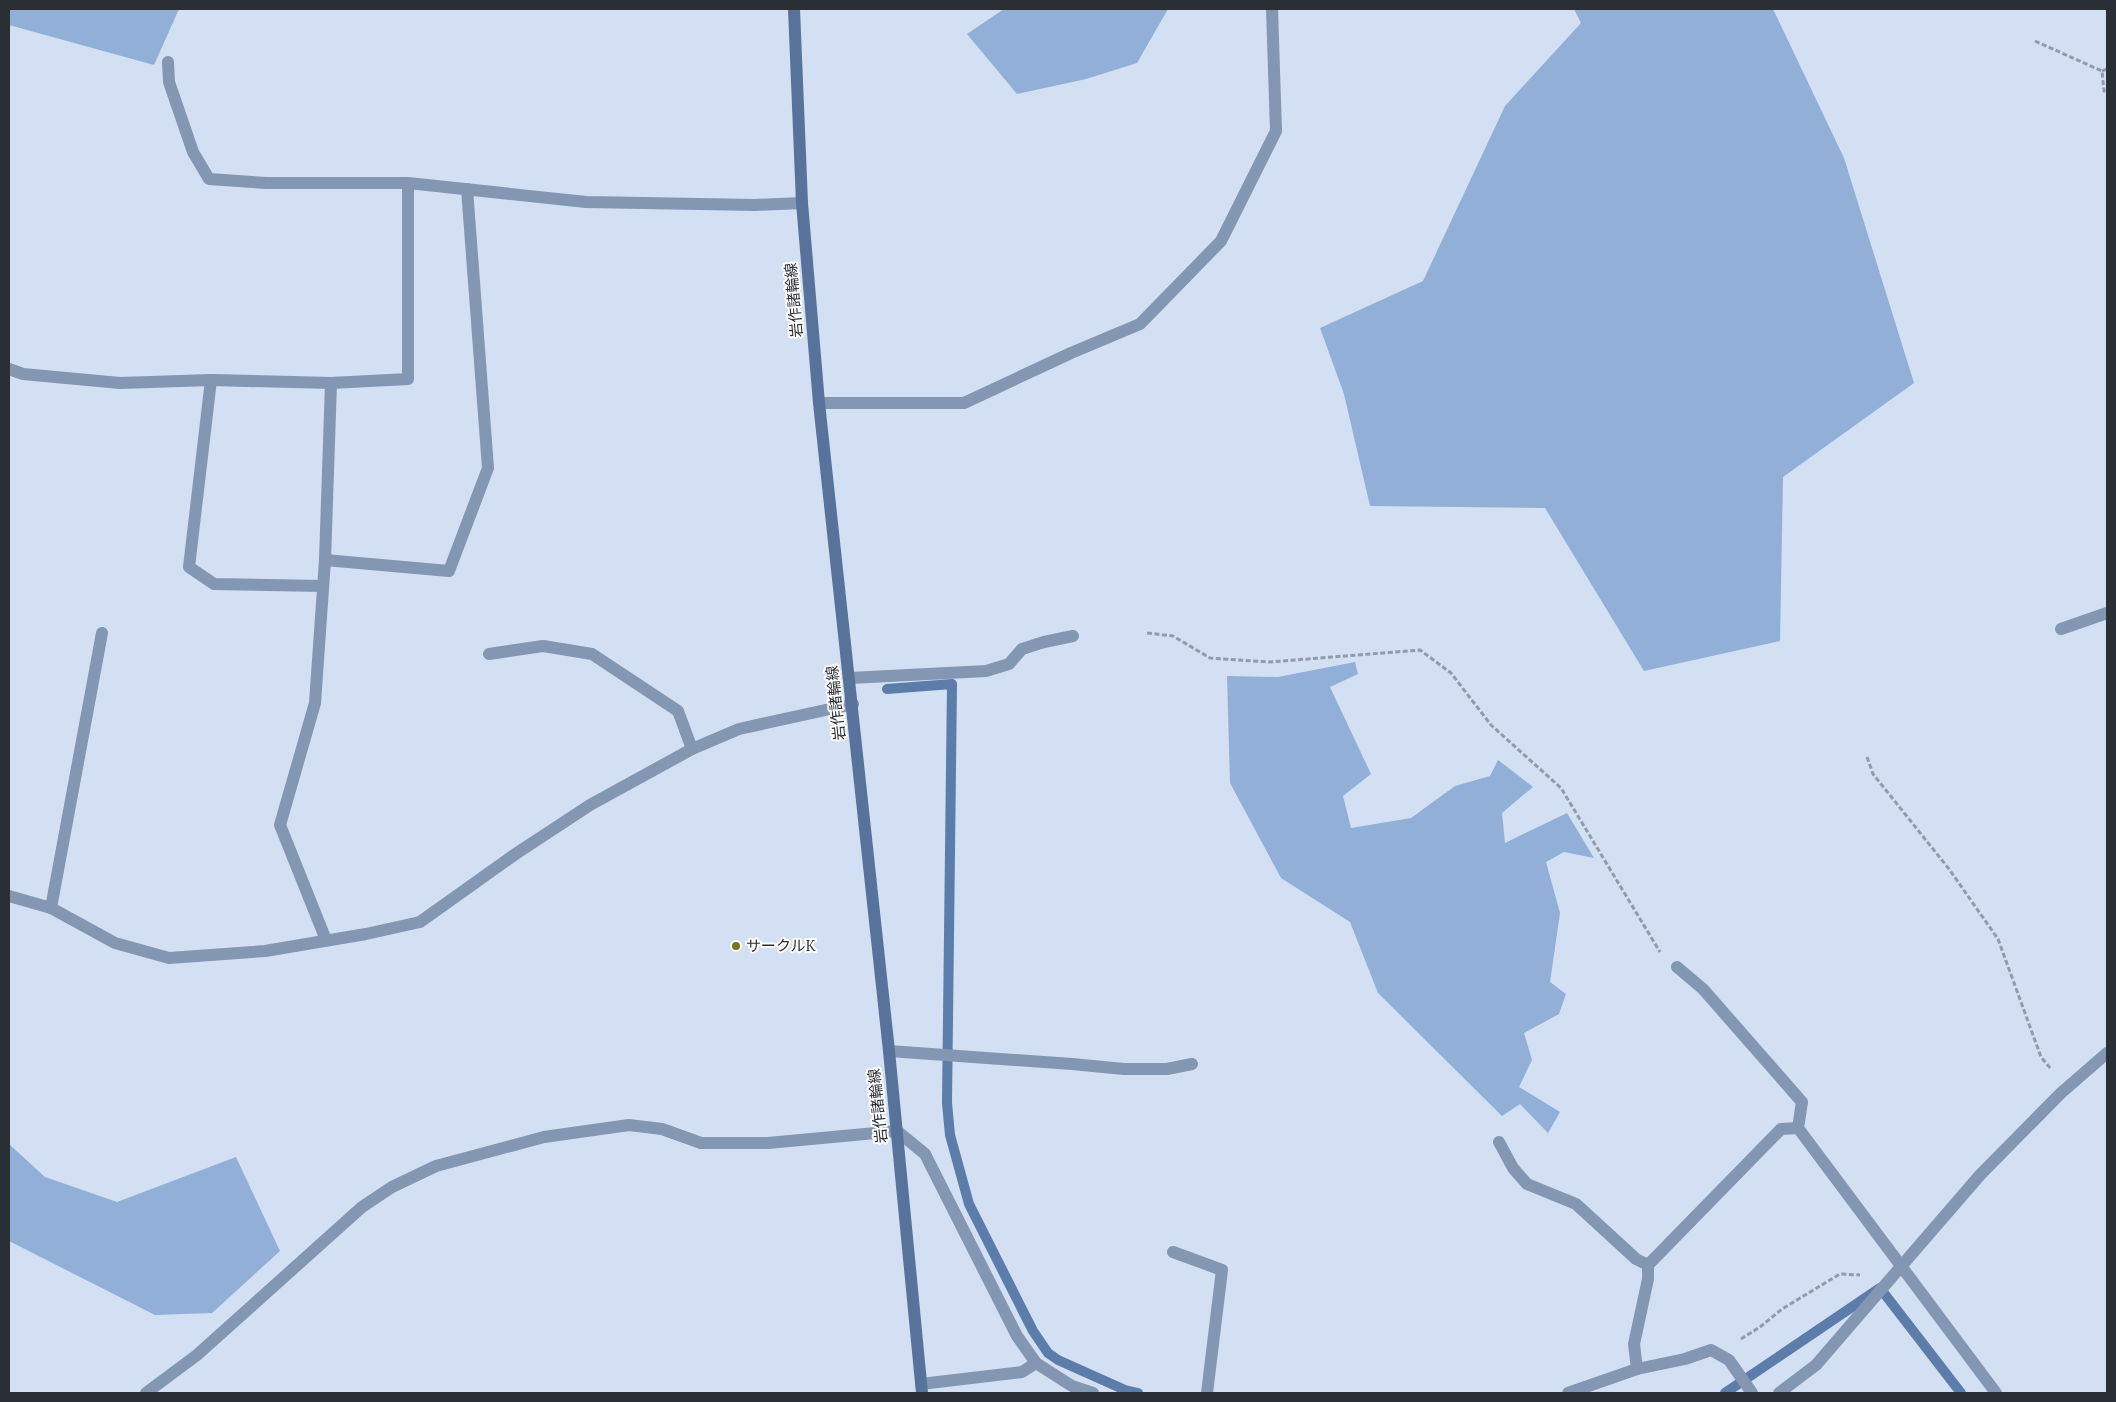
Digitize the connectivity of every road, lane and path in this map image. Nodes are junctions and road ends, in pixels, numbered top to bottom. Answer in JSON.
{"nodes":[{"id":1,"x":794,"y":9,"type":"edge"},
{"id":2,"x":1272,"y":9,"type":"edge"},
{"id":3,"x":2035,"y":41,"type":"dead end"},
{"id":4,"x":168,"y":62,"type":"dead end"},
{"id":5,"x":2107,"y":69,"type":"edge"},
{"id":6,"x":2102,"y":71,"type":"junction"},
{"id":7,"x":2107,"y":93,"type":"edge"},
{"id":8,"x":408,"y":183,"type":"junction"},
{"id":9,"x":467,"y":189,"type":"junction"},
{"id":10,"x":802,"y":202,"type":"junction"},
{"id":11,"x":9,"y":369,"type":"edge"},
{"id":12,"x":211,"y":380,"type":"junction"},
{"id":13,"x":331,"y":383,"type":"junction"},
{"id":14,"x":819,"y":403,"type":"junction"},
{"id":15,"x":325,"y":560,"type":"junction"},
{"id":16,"x":323,"y":586,"type":"junction"},
{"id":17,"x":2107,"y":613,"type":"edge"},
{"id":18,"x":2061,"y":629,"type":"dead end"},
{"id":19,"x":102,"y":633,"type":"dead end"},
{"id":20,"x":1147,"y":633,"type":"dead end"},
{"id":21,"x":1073,"y":636,"type":"dead end"},
{"id":22,"x":489,"y":654,"type":"dead end"},
{"id":23,"x":850,"y":678,"type":"junction"},
{"id":24,"x":853,"y":704,"type":"junction"},
{"id":25,"x":692,"y":749,"type":"junction"},
{"id":26,"x":1867,"y":757,"type":"dead end"},
{"id":27,"x":9,"y":896,"type":"edge"},
{"id":28,"x":50,"y":908,"type":"junction"},
{"id":29,"x":326,"y":940,"type":"junction"},
{"id":30,"x":1677,"y":967,"type":"joint"},
{"id":31,"x":889,"y":1052,"type":"junction"},
{"id":32,"x":2107,"y":1053,"type":"edge"},
{"id":33,"x":1192,"y":1064,"type":"dead end"},
{"id":34,"x":2067,"y":1088,"type":"junction"},
{"id":35,"x":1798,"y":1128,"type":"junction"},
{"id":36,"x":897,"y":1132,"type":"junction"},
{"id":37,"x":1499,"y":1142,"type":"dead end"},
{"id":38,"x":1173,"y":1252,"type":"dead end"},
{"id":39,"x":1648,"y":1265,"type":"junction"},
{"id":40,"x":1902,"y":1266,"type":"junction"},
{"id":41,"x":1861,"y":1275,"type":"dead end"},
{"id":42,"x":1721,"y":1355,"type":"junction"},
{"id":43,"x":1036,"y":1363,"type":"junction"},
{"id":44,"x":1637,"y":1369,"type":"junction"},
{"id":45,"x":921,"y":1389,"type":"edge"},
{"id":46,"x":146,"y":1393,"type":"edge"},
{"id":47,"x":1093,"y":1393,"type":"edge"},
{"id":48,"x":1207,"y":1393,"type":"edge"},
{"id":49,"x":1568,"y":1393,"type":"edge"},
{"id":50,"x":1752,"y":1393,"type":"edge"},
{"id":51,"x":1780,"y":1393,"type":"edge"},
{"id":52,"x":1996,"y":1393,"type":"edge"}],
"edges":[{"from":1,"to":10,"type":"main road","name":"岩作諸輪線"},
{"from":2,"to":14,"type":"street"},
{"from":3,"to":6,"type":"path"},
{"from":4,"to":8,"type":"street"},
{"from":5,"to":6,"type":"path"},
{"from":6,"to":7,"type":"path"},
{"from":8,"to":9,"type":"street"},
{"from":8,"to":13,"type":"street"},
{"from":9,"to":10,"type":"street"},
{"from":9,"to":15,"type":"street"},
{"from":10,"to":14,"type":"main road","name":"岩作諸輪線"},
{"from":11,"to":12,"type":"street"},
{"from":12,"to":13,"type":"street"},
{"from":12,"to":16,"type":"street"},
{"from":13,"to":15,"type":"street"},
{"from":14,"to":23,"type":"main road","name":"岩作諸輪線"},
{"from":15,"to":16,"type":"street"},
{"from":16,"to":29,"type":"street"},
{"from":17,"to":18,"type":"street"},
{"from":19,"to":28,"type":"street"},
{"from":20,"to":30,"type":"path"},
{"from":21,"to":23,"type":"street"},
{"from":22,"to":25,"type":"street"},
{"from":23,"to":24,"type":"main road","name":"岩作諸輪線"},
{"from":24,"to":25,"type":"street"},
{"from":24,"to":31,"type":"main road","name":"岩作諸輪線"},
{"from":25,"to":29,"type":"street"},
{"from":26,"to":34,"type":"path"},
{"from":27,"to":28,"type":"street"},
{"from":28,"to":29,"type":"street"},
{"from":30,"to":35,"type":"street"},
{"from":31,"to":33,"type":"street"},
{"from":31,"to":36,"type":"main road","name":"岩作諸輪線"},
{"from":32,"to":34,"type":"street"},
{"from":34,"to":40,"type":"street"},
{"from":35,"to":39,"type":"street"},
{"from":35,"to":40,"type":"street"},
{"from":36,"to":43,"type":"street"},
{"from":36,"to":45,"type":"main road","name":"岩作諸輪線"},
{"from":36,"to":46,"type":"street"},
{"from":37,"to":39,"type":"street"},
{"from":38,"to":48,"type":"street"},
{"from":39,"to":44,"type":"street"},
{"from":40,"to":51,"type":"street"},
{"from":40,"to":52,"type":"street"},
{"from":41,"to":42,"type":"path"},
{"from":42,"to":44,"type":"street"},
{"from":42,"to":50,"type":"street"},
{"from":43,"to":45,"type":"street"},
{"from":43,"to":47,"type":"street"},
{"from":44,"to":49,"type":"street"}]}
